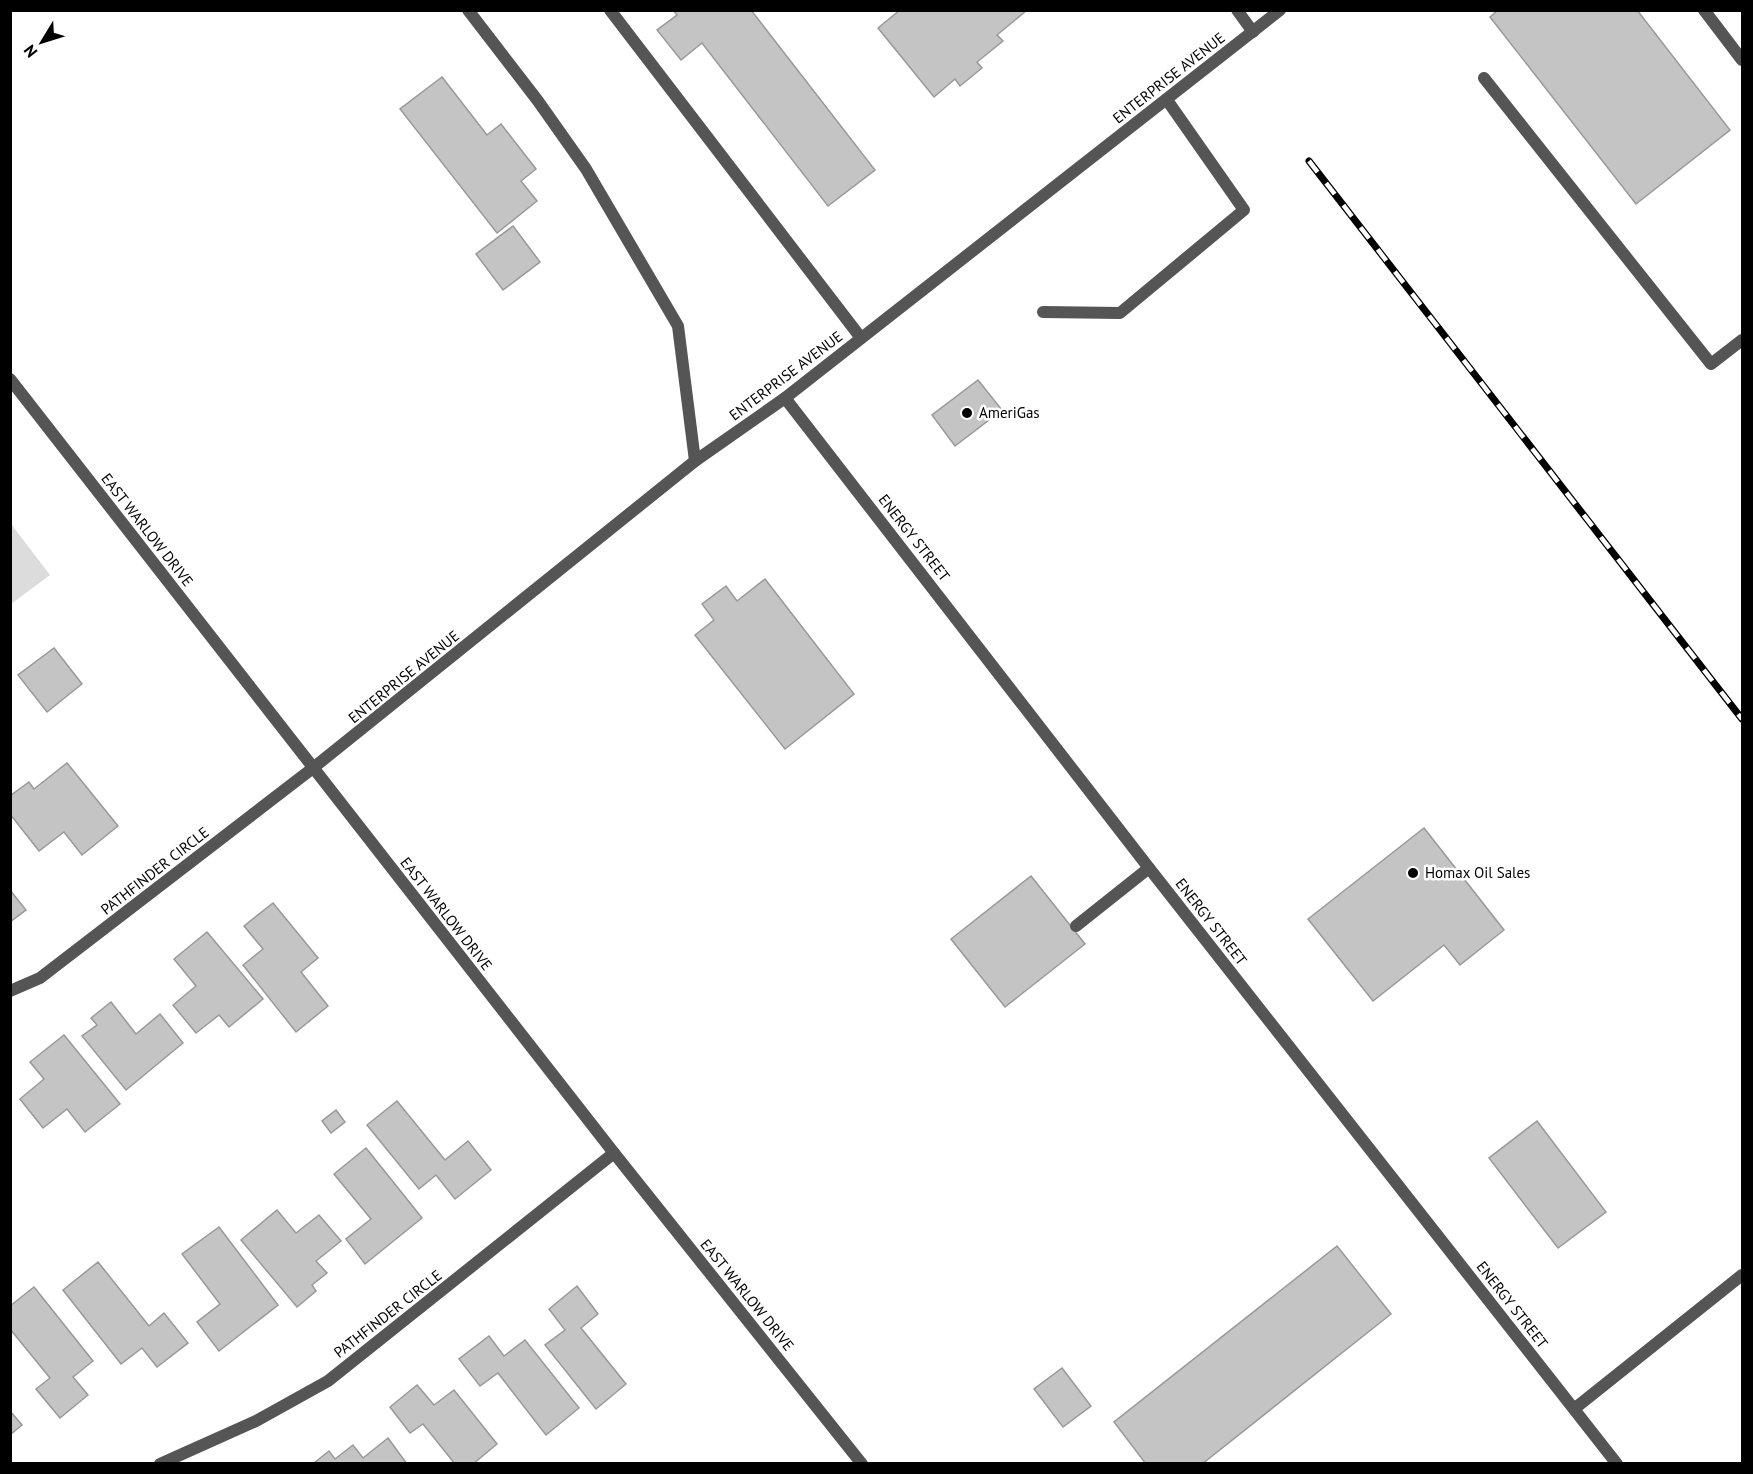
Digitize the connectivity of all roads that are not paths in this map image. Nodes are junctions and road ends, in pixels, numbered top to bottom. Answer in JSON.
{"nodes":[{"id":1,"x":468,"y":10,"type":"edge"},
{"id":2,"x":610,"y":10,"type":"edge"},
{"id":3,"x":1237,"y":10,"type":"edge"},
{"id":4,"x":1280,"y":10,"type":"edge"},
{"id":5,"x":1704,"y":10,"type":"edge"},
{"id":6,"x":1253,"y":32,"type":"junction"},
{"id":7,"x":1743,"y":60,"type":"edge"},
{"id":8,"x":1484,"y":78,"type":"dead end"},
{"id":9,"x":1167,"y":100,"type":"junction"},
{"id":10,"x":1043,"y":312,"type":"dead end"},
{"id":11,"x":861,"y":338,"type":"junction"},
{"id":12,"x":1743,"y":340,"type":"edge"},
{"id":13,"x":10,"y":379,"type":"edge"},
{"id":14,"x":785,"y":398,"type":"junction"},
{"id":15,"x":695,"y":461,"type":"junction"},
{"id":16,"x":313,"y":768,"type":"junction"},
{"id":17,"x":1149,"y":868,"type":"junction"},
{"id":18,"x":1076,"y":926,"type":"dead end"},
{"id":19,"x":10,"y":991,"type":"edge"},
{"id":20,"x":614,"y":1153,"type":"junction"},
{"id":21,"x":1743,"y":1275,"type":"edge"},
{"id":22,"x":1574,"y":1408,"type":"junction"},
{"id":23,"x":160,"y":1464,"type":"edge"},
{"id":24,"x":862,"y":1464,"type":"edge"},
{"id":25,"x":1617,"y":1464,"type":"edge"}],
"edges":[{"from":1,"to":15,"type":"street"},
{"from":2,"to":11,"type":"street"},
{"from":3,"to":6,"type":"street"},
{"from":4,"to":6,"type":"street","name":"ENTERPRISE AVENUE"},
{"from":5,"to":7,"type":"street"},
{"from":6,"to":9,"type":"street","name":"ENTERPRISE AVENUE"},
{"from":8,"to":12,"type":"street"},
{"from":9,"to":10,"type":"street"},
{"from":9,"to":11,"type":"street","name":"ENTERPRISE AVENUE"},
{"from":11,"to":14,"type":"street","name":"ENTERPRISE AVENUE"},
{"from":13,"to":16,"type":"street","name":"EAST WARLOW DRIVE"},
{"from":14,"to":15,"type":"street","name":"ENTERPRISE AVENUE"},
{"from":14,"to":17,"type":"street","name":"ENERGY STREET"},
{"from":15,"to":16,"type":"street","name":"ENTERPRISE AVENUE"},
{"from":16,"to":19,"type":"street","name":"PATHFINDER CIRCLE"},
{"from":16,"to":20,"type":"street","name":"EAST WARLOW DRIVE"},
{"from":17,"to":18,"type":"street"},
{"from":17,"to":22,"type":"street","name":"ENERGY STREET"},
{"from":20,"to":23,"type":"street","name":"PATHFINDER CIRCLE"},
{"from":20,"to":24,"type":"street","name":"EAST WARLOW DRIVE"},
{"from":21,"to":22,"type":"street"},
{"from":22,"to":25,"type":"street","name":"ENERGY STREET"}]}
